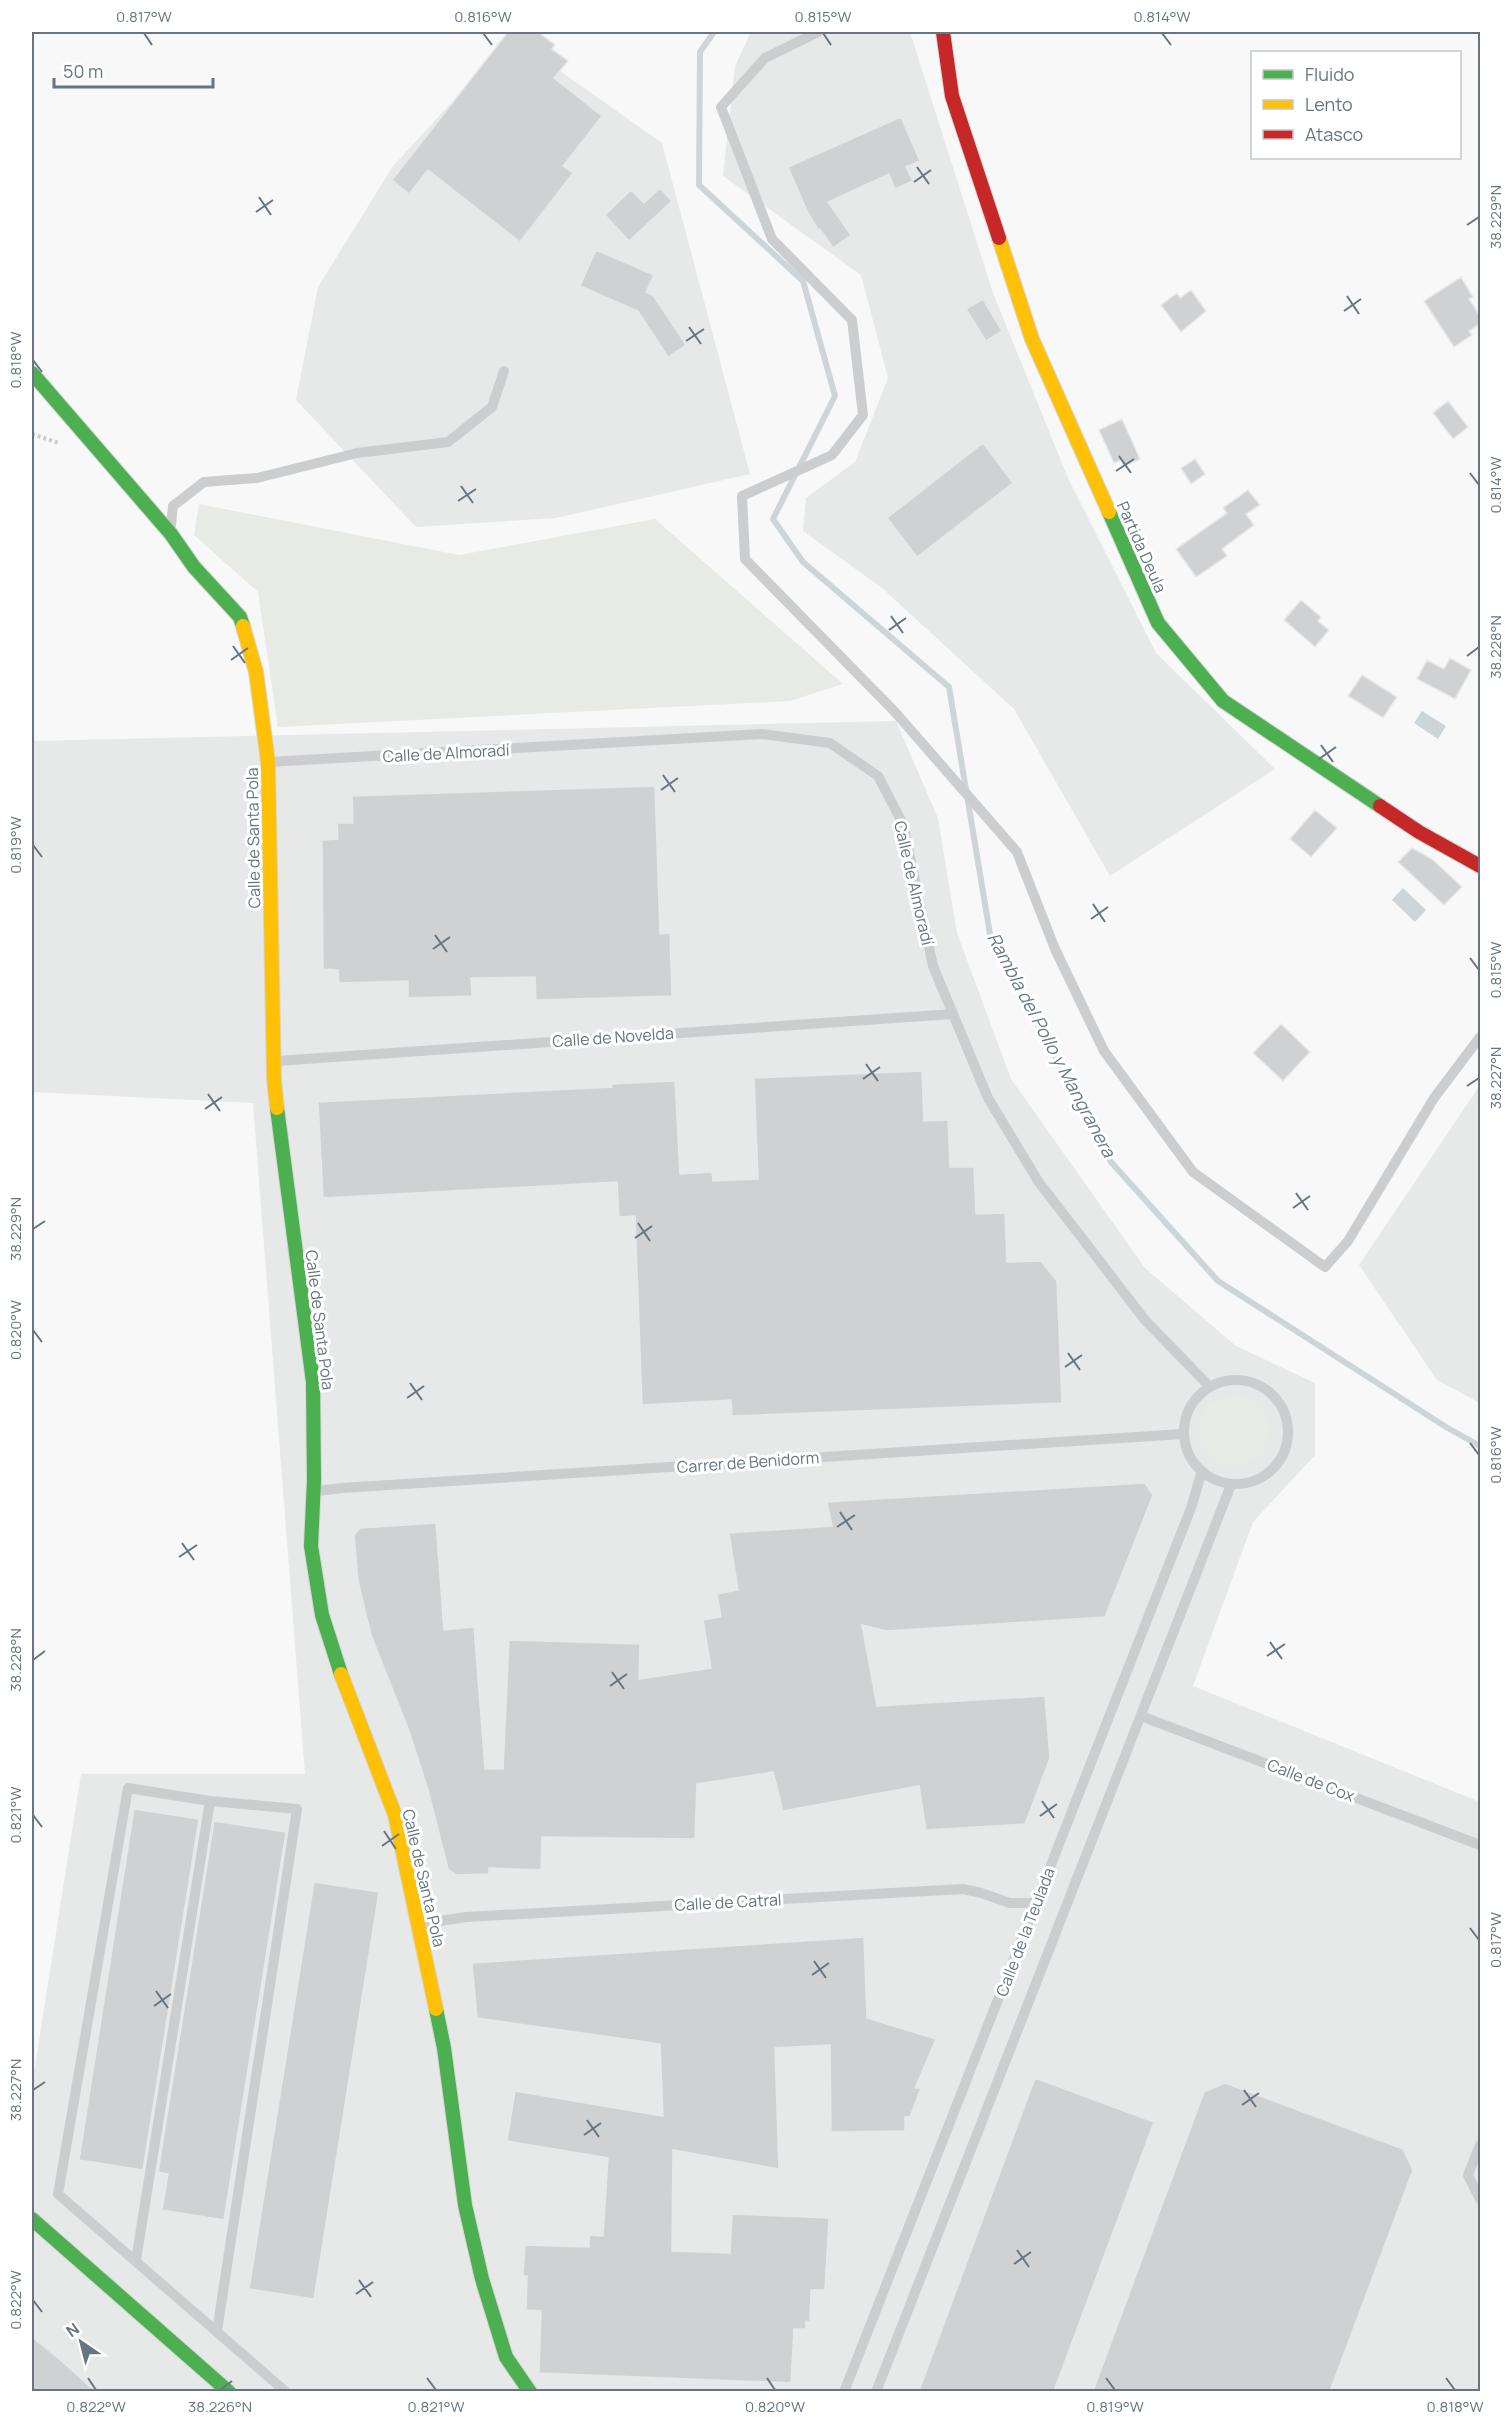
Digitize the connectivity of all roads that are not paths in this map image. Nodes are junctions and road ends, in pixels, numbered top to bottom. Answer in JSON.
{"nodes":[{"id":1,"x":819,"y":32,"type":"edge"},
{"id":2,"x":943,"y":32,"type":"edge"},
{"id":3,"x":504,"y":371,"type":"dead end"},
{"id":4,"x":32,"y":373,"type":"edge"},
{"id":5,"x":171,"y":534,"type":"junction"},
{"id":6,"x":268,"y":762,"type":"junction"},
{"id":7,"x":1480,"y":866,"type":"edge"},
{"id":8,"x":953,"y":1014,"type":"junction"},
{"id":9,"x":1480,"y":1037,"type":"edge"},
{"id":10,"x":273,"y":1062,"type":"junction"},
{"id":11,"x":1209,"y":1386,"type":"junction"},
{"id":12,"x":1183,"y":1434,"type":"junction"},
{"id":13,"x":1202,"y":1471,"type":"junction"},
{"id":14,"x":1232,"y":1485,"type":"junction"},
{"id":15,"x":314,"y":1492,"type":"junction"},
{"id":16,"x":1141,"y":1716,"type":"junction"},
{"id":17,"x":210,"y":1801,"type":"junction"},
{"id":18,"x":1480,"y":1845,"type":"edge"},
{"id":19,"x":1036,"y":1903,"type":"junction"},
{"id":20,"x":418,"y":1925,"type":"junction"},
{"id":21,"x":1480,"y":2145,"type":"edge"},
{"id":22,"x":1480,"y":2199,"type":"edge"},
{"id":23,"x":32,"y":2219,"type":"edge"},
{"id":24,"x":136,"y":2260,"type":"junction"},
{"id":25,"x":217,"y":2331,"type":"junction"},
{"id":26,"x":229,"y":2391,"type":"edge"},
{"id":27,"x":286,"y":2391,"type":"edge"},
{"id":28,"x":530,"y":2391,"type":"edge"},
{"id":29,"x":844,"y":2391,"type":"edge"},
{"id":30,"x":876,"y":2391,"type":"edge"}],
"edges":[{"from":1,"to":9,"type":"lane"},
{"from":2,"to":7,"type":"street","name":"Partida Deula"},
{"from":3,"to":5,"type":"lane"},
{"from":4,"to":5,"type":"street","name":"Calle de Santa Pola"},
{"from":5,"to":6,"type":"street","name":"Calle de Santa Pola"},
{"from":6,"to":8,"type":"lane","name":"Calle de Almoradí"},
{"from":6,"to":10,"type":"street","name":"Calle de Santa Pola"},
{"from":8,"to":10,"type":"lane","name":"Calle de Novelda"},
{"from":8,"to":11,"type":"lane","name":"Calle de Almoradí"},
{"from":10,"to":15,"type":"street","name":"Calle de Santa Pola"},
{"from":11,"to":12,"type":"lane"},
{"from":11,"to":14,"type":"lane"},
{"from":12,"to":13,"type":"lane"},
{"from":12,"to":15,"type":"lane","name":"Carrer de Benidorm"},
{"from":13,"to":14,"type":"lane"},
{"from":13,"to":19,"type":"lane","name":"Calle de la Teulada"},
{"from":14,"to":16,"type":"lane","name":"Calle de la Teulada"},
{"from":15,"to":20,"type":"street","name":"Calle de Santa Pola"},
{"from":16,"to":18,"type":"lane","name":"Calle de Cox"},
{"from":16,"to":30,"type":"lane","name":"Calle de la Teulada"},
{"from":17,"to":24,"type":"lane"},
{"from":17,"to":24,"type":"lane"},
{"from":17,"to":25,"type":"lane"},
{"from":19,"to":20,"type":"lane","name":"Calle de Catral"},
{"from":19,"to":29,"type":"lane","name":"Calle de la Teulada"},
{"from":20,"to":28,"type":"street","name":"Calle de Santa Pola"},
{"from":21,"to":22,"type":"lane"},
{"from":23,"to":26,"type":"street"},
{"from":24,"to":25,"type":"lane"},
{"from":25,"to":27,"type":"lane"}]}
